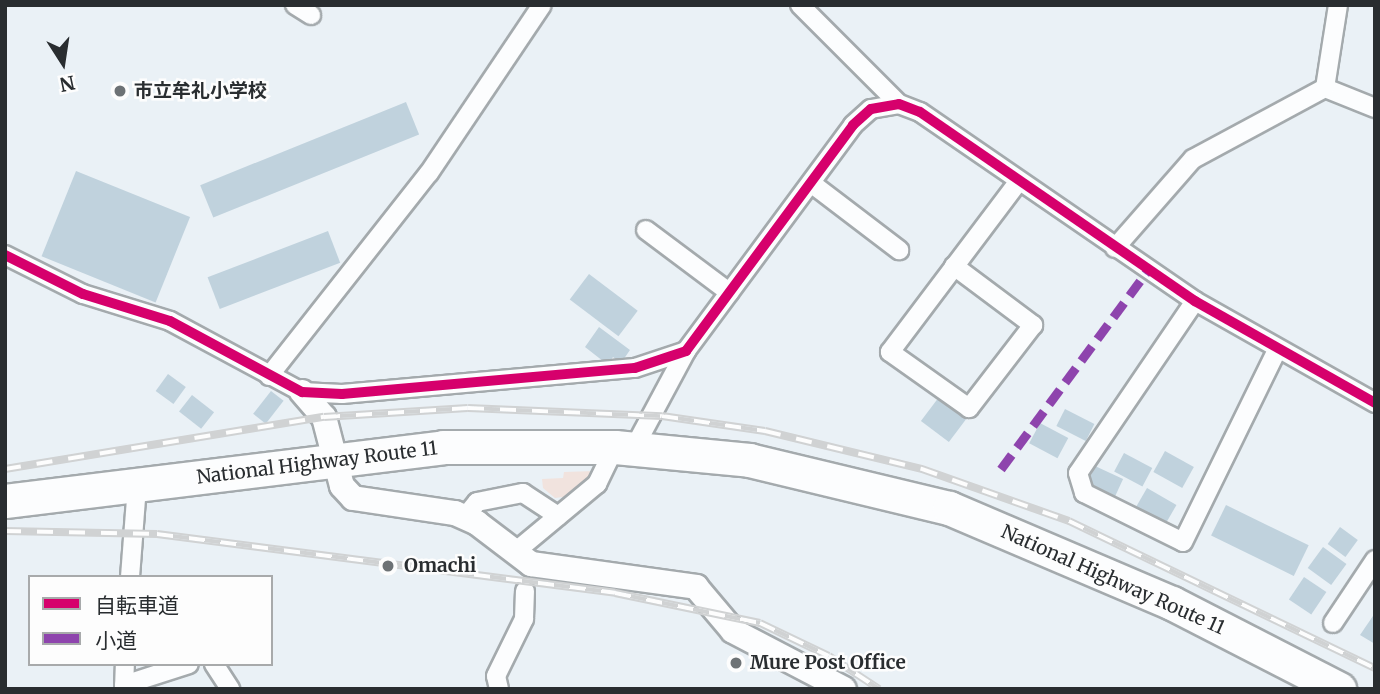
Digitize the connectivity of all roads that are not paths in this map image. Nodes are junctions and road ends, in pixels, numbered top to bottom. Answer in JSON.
{"nodes":[{"id":1,"x":295,"y":5,"type":"edge"},
{"id":2,"x":542,"y":5,"type":"edge"},
{"id":3,"x":800,"y":5,"type":"edge"},
{"id":4,"x":1338,"y":5,"type":"edge"},
{"id":5,"x":312,"y":15,"type":"dead end"},
{"id":6,"x":1325,"y":88,"type":"junction"},
{"id":7,"x":900,"y":103,"type":"junction"},
{"id":8,"x":1374,"y":104,"type":"edge"},
{"id":9,"x":1019,"y":181,"type":"junction"},
{"id":10,"x":811,"y":183,"type":"junction"},
{"id":11,"x":646,"y":230,"type":"dead end"},
{"id":12,"x":1115,"y":248,"type":"junction"},
{"id":13,"x":899,"y":250,"type":"dead end"},
{"id":14,"x":5,"y":254,"type":"edge"},
{"id":15,"x":954,"y":266,"type":"junction"},
{"id":16,"x":729,"y":292,"type":"junction"},
{"id":17,"x":1195,"y":301,"type":"junction"},
{"id":18,"x":686,"y":351,"type":"junction"},
{"id":19,"x":1277,"y":351,"type":"junction"},
{"id":20,"x":268,"y":376,"type":"junction"},
{"id":21,"x":302,"y":392,"type":"junction"},
{"id":22,"x":1375,"y":402,"type":"edge"},
{"id":23,"x":624,"y":447,"type":"junction"},
{"id":24,"x":333,"y":458,"type":"junction"},
{"id":25,"x":137,"y":487,"type":"junction"},
{"id":26,"x":5,"y":501,"type":"edge"},
{"id":27,"x":558,"y":516,"type":"junction"},
{"id":28,"x":465,"y":517,"type":"junction"},
{"id":29,"x":514,"y":552,"type":"junction"},
{"id":30,"x":1375,"y":560,"type":"edge"},
{"id":31,"x":130,"y":575,"type":"edge"},
{"id":32,"x":525,"y":591,"type":"dead end"},
{"id":33,"x":1333,"y":623,"type":"dead end"},
{"id":34,"x":125,"y":666,"type":"edge"},
{"id":35,"x":183,"y":666,"type":"edge"},
{"id":36,"x":215,"y":666,"type":"edge"},
{"id":37,"x":124,"y":687,"type":"edge"},
{"id":38,"x":230,"y":689,"type":"edge"},
{"id":39,"x":499,"y":689,"type":"edge"},
{"id":40,"x":844,"y":689,"type":"edge"},
{"id":41,"x":1339,"y":689,"type":"edge"}],
"edges":[{"from":1,"to":5,"type":"street"},
{"from":2,"to":20,"type":"street"},
{"from":3,"to":7,"type":"street"},
{"from":4,"to":6,"type":"street"},
{"from":6,"to":8,"type":"street"},
{"from":6,"to":12,"type":"street"},
{"from":7,"to":9,"type":"street"},
{"from":7,"to":10,"type":"street"},
{"from":9,"to":12,"type":"street"},
{"from":9,"to":15,"type":"street"},
{"from":10,"to":13,"type":"street"},
{"from":10,"to":16,"type":"street"},
{"from":11,"to":16,"type":"street"},
{"from":12,"to":17,"type":"street"},
{"from":14,"to":20,"type":"street"},
{"from":15,"to":15,"type":"street"},
{"from":16,"to":18,"type":"street"},
{"from":17,"to":19,"type":"street"},
{"from":17,"to":19,"type":"street"},
{"from":18,"to":21,"type":"street"},
{"from":18,"to":23,"type":"street"},
{"from":19,"to":22,"type":"street"},
{"from":20,"to":21,"type":"street"},
{"from":21,"to":24,"type":"street"},
{"from":23,"to":24,"type":"highway","name":"National Highway Route 11"},
{"from":23,"to":27,"type":"street"},
{"from":23,"to":41,"type":"highway","name":"National Highway Route 11"},
{"from":24,"to":25,"type":"highway","name":"National Highway Route 11"},
{"from":24,"to":28,"type":"street"},
{"from":25,"to":26,"type":"highway","name":"National Highway Route 11"},
{"from":25,"to":31,"type":"street"},
{"from":27,"to":28,"type":"street"},
{"from":27,"to":29,"type":"street"},
{"from":28,"to":29,"type":"street"},
{"from":29,"to":40,"type":"street"},
{"from":30,"to":33,"type":"street"},
{"from":32,"to":39,"type":"street"},
{"from":34,"to":37,"type":"street"},
{"from":35,"to":37,"type":"street"},
{"from":36,"to":38,"type":"street"}]}
